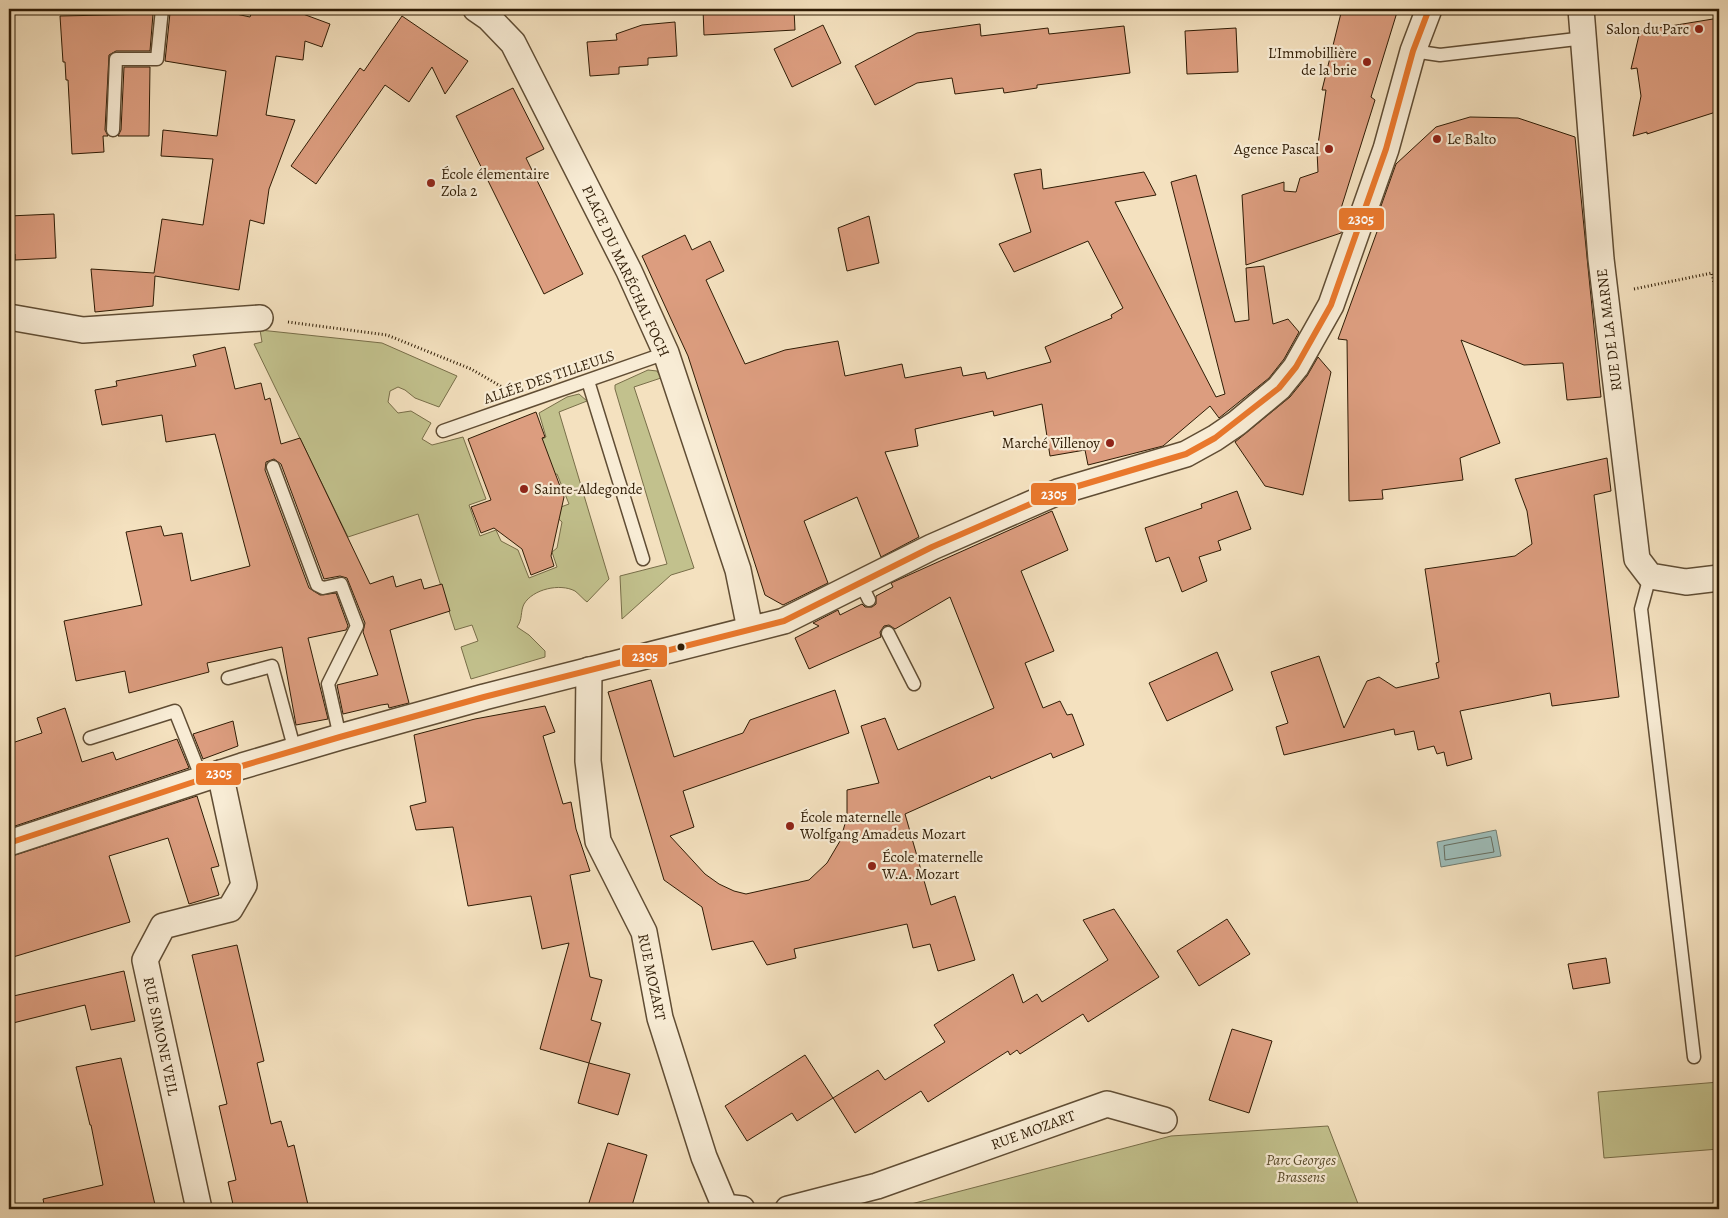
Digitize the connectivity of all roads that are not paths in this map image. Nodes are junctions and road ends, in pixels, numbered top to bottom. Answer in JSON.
{"nodes":[{"id":1,"x":162,"y":9,"type":"edge"},
{"id":2,"x":1429,"y":9,"type":"edge"},
{"id":3,"x":1581,"y":9,"type":"edge"},
{"id":4,"x":487,"y":12,"type":"edge"},
{"id":5,"x":1585,"y":38,"type":"junction"},
{"id":6,"x":1414,"y":51,"type":"junction"},
{"id":7,"x":113,"y":130,"type":"dead end"},
{"id":8,"x":9,"y":317,"type":"edge"},
{"id":9,"x":260,"y":318,"type":"road end"},
{"id":10,"x":666,"y":353,"type":"junction"},
{"id":11,"x":588,"y":381,"type":"junction"},
{"id":12,"x":443,"y":431,"type":"dead end"},
{"id":13,"x":273,"y":467,"type":"dead end"},
{"id":14,"x":642,"y":559,"type":"dead end"},
{"id":15,"x":1650,"y":576,"type":"junction"},
{"id":16,"x":1719,"y":578,"type":"edge"},
{"id":17,"x":750,"y":630,"type":"junction"},
{"id":18,"x":888,"y":633,"type":"dead end"},
{"id":19,"x":589,"y":670,"type":"junction"},
{"id":20,"x":228,"y":678,"type":"dead end"},
{"id":21,"x":914,"y":684,"type":"dead end"},
{"id":22,"x":340,"y":737,"type":"junction"},
{"id":23,"x":90,"y":738,"type":"dead end"},
{"id":24,"x":295,"y":751,"type":"junction"},
{"id":25,"x":211,"y":776,"type":"junction"},
{"id":26,"x":9,"y":843,"type":"edge"},
{"id":27,"x":1694,"y":1057,"type":"dead end"},
{"id":28,"x":1164,"y":1120,"type":"dead end"},
{"id":29,"x":731,"y":1208,"type":"edge"},
{"id":30,"x":199,"y":1209,"type":"edge"},
{"id":31,"x":788,"y":1209,"type":"edge"}],
"edges":[{"from":1,"to":7,"type":"lane"},
{"from":2,"to":6,"type":"street"},
{"from":3,"to":5,"type":"street","name":"RUE DE LA MARNE"},
{"from":4,"to":10,"type":"street","name":"PLACE DU MARÉCHAL FOCH"},
{"from":5,"to":6,"type":"lane"},
{"from":5,"to":15,"type":"street","name":"RUE DE LA MARNE"},
{"from":6,"to":17,"type":"street"},
{"from":8,"to":9,"type":"street"},
{"from":10,"to":11,"type":"lane","name":"ALLÉE DES TILLEULS"},
{"from":10,"to":17,"type":"street","name":"PLACE DU MARÉCHAL FOCH"},
{"from":11,"to":12,"type":"lane","name":"ALLÉE DES TILLEULS"},
{"from":11,"to":14,"type":"lane"},
{"from":13,"to":22,"type":"lane"},
{"from":15,"to":16,"type":"street"},
{"from":15,"to":27,"type":"lane"},
{"from":17,"to":19,"type":"street"},
{"from":18,"to":21,"type":"lane"},
{"from":19,"to":22,"type":"street"},
{"from":19,"to":29,"type":"street","name":"RUE MOZART"},
{"from":20,"to":24,"type":"lane"},
{"from":22,"to":24,"type":"street"},
{"from":23,"to":25,"type":"lane"},
{"from":24,"to":25,"type":"street"},
{"from":25,"to":26,"type":"street"},
{"from":25,"to":30,"type":"street","name":"RUE SIMONE VEIL"},
{"from":28,"to":31,"type":"street","name":"RUE MOZART"}]}
